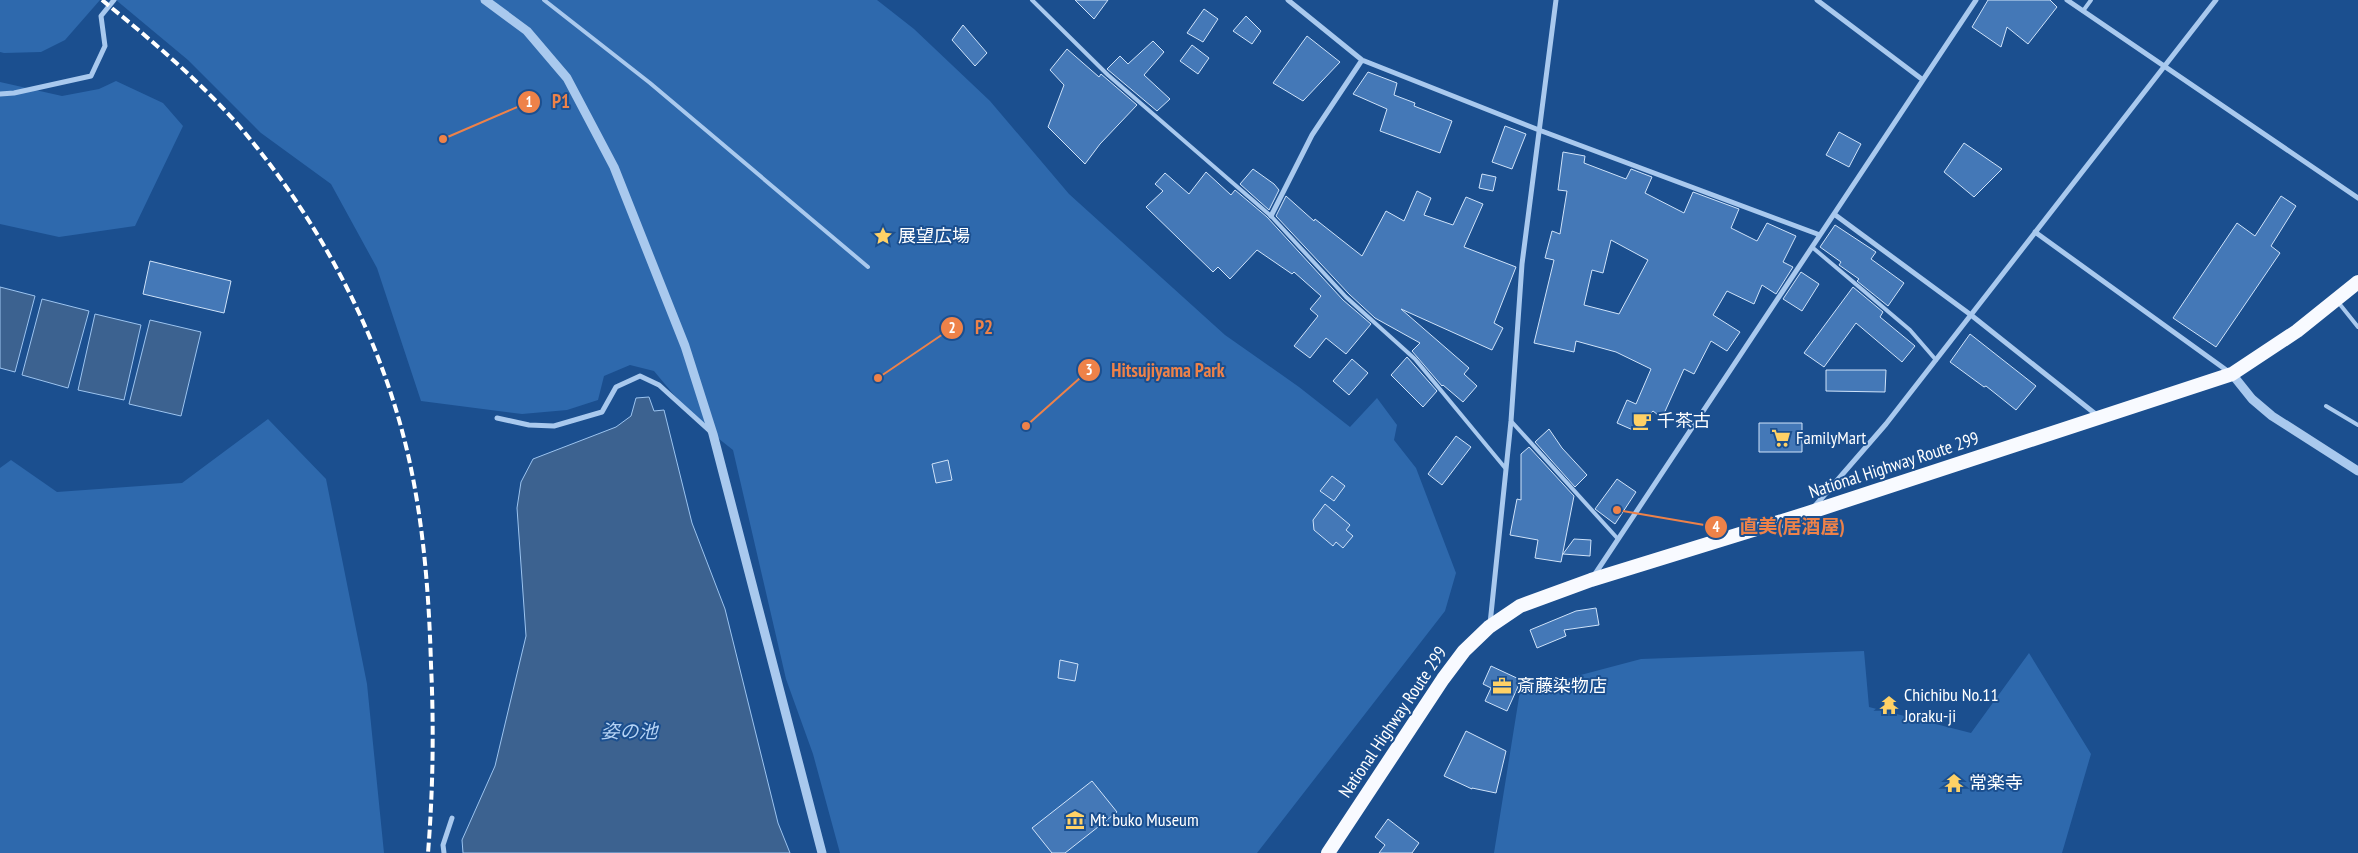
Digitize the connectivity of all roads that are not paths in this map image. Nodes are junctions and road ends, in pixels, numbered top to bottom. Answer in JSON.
{"nodes":[{"id":1,"x":114,"y":0,"type":"edge"},
{"id":2,"x":485,"y":0,"type":"edge"},
{"id":3,"x":544,"y":0,"type":"edge"},
{"id":4,"x":1032,"y":0,"type":"edge"},
{"id":5,"x":1288,"y":0,"type":"edge"},
{"id":6,"x":1556,"y":0,"type":"edge"},
{"id":7,"x":1818,"y":0,"type":"edge"},
{"id":8,"x":1976,"y":0,"type":"edge"},
{"id":9,"x":2067,"y":0,"type":"edge"},
{"id":10,"x":2091,"y":0,"type":"edge"},
{"id":11,"x":2216,"y":0,"type":"edge"},
{"id":12,"x":2083,"y":11,"type":"junction"},
{"id":13,"x":1362,"y":60,"type":"junction"},
{"id":14,"x":2164,"y":66,"type":"junction"},
{"id":15,"x":1923,"y":80,"type":"junction"},
{"id":16,"x":0,"y":94,"type":"edge"},
{"id":17,"x":1539,"y":130,"type":"junction"},
{"id":18,"x":2358,"y":198,"type":"edge"},
{"id":19,"x":1834,"y":214,"type":"junction"},
{"id":20,"x":1271,"y":216,"type":"junction"},
{"id":21,"x":2035,"y":232,"type":"junction"},
{"id":22,"x":1820,"y":235,"type":"junction"},
{"id":23,"x":1812,"y":247,"type":"junction"},
{"id":24,"x":868,"y":267,"type":"dead end"},
{"id":25,"x":2358,"y":282,"type":"edge"},
{"id":26,"x":2336,"y":299,"type":"junction"},
{"id":27,"x":1970,"y":315,"type":"junction"},
{"id":28,"x":2358,"y":328,"type":"edge"},
{"id":29,"x":1936,"y":360,"type":"junction"},
{"id":30,"x":2232,"y":374,"type":"junction"},
{"id":31,"x":2326,"y":406,"type":"dead end"},
{"id":32,"x":497,"y":418,"type":"dead end"},
{"id":33,"x":2100,"y":418,"type":"junction"},
{"id":34,"x":1511,"y":421,"type":"junction"},
{"id":35,"x":2358,"y":425,"type":"edge"},
{"id":36,"x":713,"y":434,"type":"junction"},
{"id":37,"x":1506,"y":469,"type":"junction"},
{"id":38,"x":2358,"y":471,"type":"edge"},
{"id":39,"x":1808,"y":513,"type":"junction"},
{"id":40,"x":1618,"y":539,"type":"junction"},
{"id":41,"x":1591,"y":580,"type":"junction"},
{"id":42,"x":1489,"y":627,"type":"junction"},
{"id":43,"x":452,"y":818,"type":"dead end"},
{"id":44,"x":444,"y":853,"type":"edge"},
{"id":45,"x":822,"y":853,"type":"edge"},
{"id":46,"x":1328,"y":853,"type":"edge"}],
"edges":[{"from":1,"to":16,"type":"street"},
{"from":2,"to":36,"type":"street"},
{"from":3,"to":24,"type":"lane"},
{"from":4,"to":20,"type":"lane"},
{"from":5,"to":13,"type":"street"},
{"from":6,"to":17,"type":"street"},
{"from":7,"to":15,"type":"street"},
{"from":8,"to":15,"type":"street"},
{"from":9,"to":12,"type":"street"},
{"from":10,"to":12,"type":"lane"},
{"from":11,"to":14,"type":"street"},
{"from":12,"to":14,"type":"street"},
{"from":13,"to":17,"type":"street"},
{"from":13,"to":20,"type":"street"},
{"from":14,"to":18,"type":"street"},
{"from":14,"to":21,"type":"street"},
{"from":15,"to":19,"type":"street"},
{"from":17,"to":22,"type":"street"},
{"from":17,"to":34,"type":"street"},
{"from":19,"to":22,"type":"street"},
{"from":19,"to":27,"type":"street"},
{"from":20,"to":37,"type":"lane"},
{"from":21,"to":27,"type":"street"},
{"from":21,"to":30,"type":"street"},
{"from":22,"to":23,"type":"street"},
{"from":23,"to":29,"type":"lane"},
{"from":23,"to":40,"type":"street"},
{"from":25,"to":26,"type":"highway","name":"National Highway Route 299"},
{"from":26,"to":28,"type":"lane"},
{"from":26,"to":30,"type":"highway","name":"National Highway Route 299"},
{"from":27,"to":29,"type":"street"},
{"from":27,"to":33,"type":"street"},
{"from":29,"to":39,"type":"street"},
{"from":30,"to":33,"type":"highway","name":"National Highway Route 299"},
{"from":30,"to":38,"type":"street"},
{"from":31,"to":35,"type":"lane"},
{"from":32,"to":36,"type":"street"},
{"from":33,"to":39,"type":"highway","name":"National Highway Route 299"},
{"from":34,"to":37,"type":"street"},
{"from":34,"to":40,"type":"lane"},
{"from":36,"to":45,"type":"street"},
{"from":37,"to":42,"type":"street"},
{"from":39,"to":41,"type":"highway","name":"National Highway Route 299"},
{"from":40,"to":41,"type":"street"},
{"from":41,"to":42,"type":"highway","name":"National Highway Route 299"},
{"from":42,"to":46,"type":"highway","name":"National Highway Route 299"},
{"from":43,"to":44,"type":"street"}]}
